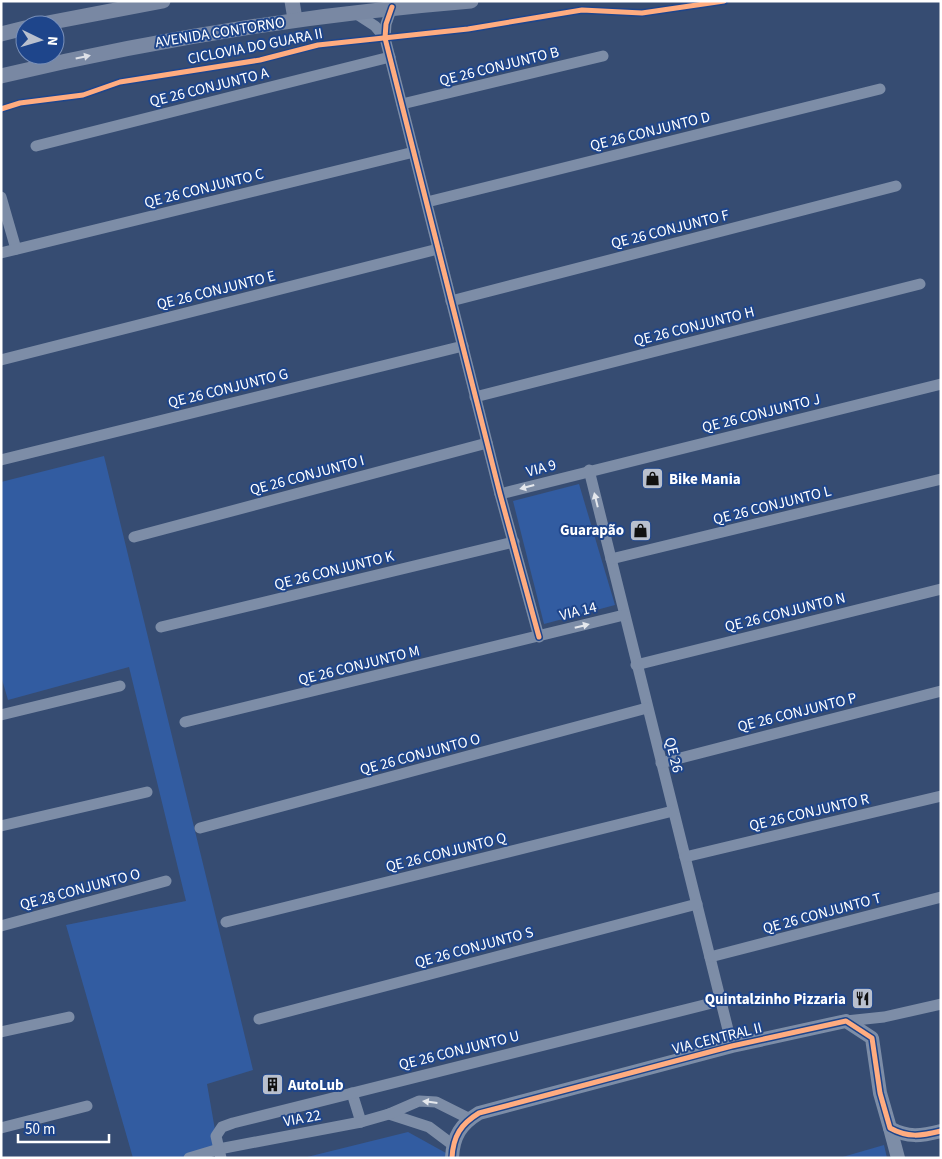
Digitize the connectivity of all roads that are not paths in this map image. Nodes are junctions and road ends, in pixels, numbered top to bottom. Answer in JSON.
{"nodes":[{"id":1,"x":163,"y":1,"type":"edge"},
{"id":2,"x":292,"y":1,"type":"edge"},
{"id":3,"x":470,"y":1,"type":"edge"},
{"id":4,"x":392,"y":7,"type":"junction"},
{"id":5,"x":355,"y":13,"type":"junction"},
{"id":6,"x":295,"y":19,"type":"junction"},
{"id":7,"x":65,"y":20,"type":"edge"},
{"id":8,"x":15,"y":30,"type":"edge"},
{"id":9,"x":1,"y":34,"type":"edge"},
{"id":10,"x":385,"y":38,"type":"junction"},
{"id":11,"x":603,"y":56,"type":"dead end"},
{"id":12,"x":390,"y":57,"type":"junction"},
{"id":13,"x":1,"y":76,"type":"edge"},
{"id":14,"x":880,"y":89,"type":"dead end"},
{"id":15,"x":402,"y":104,"type":"junction"},
{"id":16,"x":36,"y":146,"type":"dead end"},
{"id":17,"x":414,"y":152,"type":"junction"},
{"id":18,"x":896,"y":186,"type":"dead end"},
{"id":19,"x":1,"y":197,"type":"edge"},
{"id":20,"x":427,"y":202,"type":"junction"},
{"id":21,"x":16,"y":249,"type":"junction"},
{"id":22,"x":438,"y":249,"type":"junction"},
{"id":23,"x":1,"y":253,"type":"edge"},
{"id":24,"x":920,"y":284,"type":"dead end"},
{"id":25,"x":451,"y":301,"type":"junction"},
{"id":26,"x":463,"y":346,"type":"junction"},
{"id":27,"x":1,"y":360,"type":"edge"},
{"id":28,"x":941,"y":384,"type":"edge"},
{"id":29,"x":475,"y":397,"type":"junction"},
{"id":30,"x":487,"y":443,"type":"junction"},
{"id":31,"x":1,"y":460,"type":"edge"},
{"id":32,"x":589,"y":470,"type":"junction"},
{"id":33,"x":941,"y":479,"type":"edge"},
{"id":34,"x":500,"y":494,"type":"junction"},
{"id":35,"x":134,"y":537,"type":"dead end"},
{"id":36,"x":514,"y":542,"type":"junction"},
{"id":37,"x":611,"y":559,"type":"junction"},
{"id":38,"x":941,"y":589,"type":"edge"},
{"id":39,"x":624,"y":615,"type":"junction"},
{"id":40,"x":162,"y":627,"type":"dead end"},
{"id":41,"x":539,"y":637,"type":"junction"},
{"id":42,"x":636,"y":665,"type":"junction"},
{"id":43,"x":120,"y":686,"type":"dead end"},
{"id":44,"x":941,"y":691,"type":"edge"},
{"id":45,"x":647,"y":708,"type":"junction"},
{"id":46,"x":1,"y":714,"type":"edge"},
{"id":47,"x":185,"y":722,"type":"dead end"},
{"id":48,"x":661,"y":763,"type":"junction"},
{"id":49,"x":148,"y":792,"type":"dead end"},
{"id":50,"x":941,"y":796,"type":"edge"},
{"id":51,"x":673,"y":811,"type":"junction"},
{"id":52,"x":1,"y":826,"type":"edge"},
{"id":53,"x":200,"y":828,"type":"dead end"},
{"id":54,"x":685,"y":856,"type":"junction"},
{"id":55,"x":166,"y":881,"type":"dead end"},
{"id":56,"x":941,"y":897,"type":"edge"},
{"id":57,"x":697,"y":904,"type":"junction"},
{"id":58,"x":226,"y":922,"type":"dead end"},
{"id":59,"x":1,"y":926,"type":"edge"},
{"id":60,"x":710,"y":957,"type":"junction"},
{"id":61,"x":720,"y":1000,"type":"junction"},
{"id":62,"x":941,"y":1004,"type":"edge"},
{"id":63,"x":69,"y":1017,"type":"dead end"},
{"id":64,"x":884,"y":1017,"type":"junction"},
{"id":65,"x":259,"y":1020,"type":"dead end"},
{"id":66,"x":846,"y":1021,"type":"junction"},
{"id":67,"x":1,"y":1032,"type":"edge"},
{"id":68,"x":872,"y":1038,"type":"junction"},
{"id":69,"x":732,"y":1046,"type":"junction"},
{"id":70,"x":352,"y":1093,"type":"junction"},
{"id":71,"x":87,"y":1106,"type":"dead end"},
{"id":72,"x":389,"y":1114,"type":"junction"},
{"id":73,"x":470,"y":1119,"type":"junction"},
{"id":74,"x":361,"y":1122,"type":"junction"},
{"id":75,"x":1,"y":1128,"type":"edge"},
{"id":76,"x":890,"y":1128,"type":"junction"},
{"id":77,"x":941,"y":1132,"type":"edge"},
{"id":78,"x":219,"y":1150,"type":"edge"},
{"id":79,"x":452,"y":1151,"type":"edge"},
{"id":80,"x":189,"y":1158,"type":"edge"},
{"id":81,"x":898,"y":1158,"type":"edge"}],
"edges":[{"from":1,"to":7,"type":"main road"},
{"from":2,"to":6,"type":"main road"},
{"from":3,"to":4,"type":"main road","name":"AVENIDA CONTORNO"},
{"from":4,"to":5,"type":"main road","name":"AVENIDA CONTORNO"},
{"from":4,"to":10,"type":"street"},
{"from":5,"to":6,"type":"main road","name":"AVENIDA CONTORNO"},
{"from":5,"to":10,"type":"street"},
{"from":13,"to":6,"type":"main road","name":"AVENIDA CONTORNO","one_way":true},
{"from":8,"to":9,"type":"main road"},
{"from":10,"to":12,"type":"street"},
{"from":11,"to":15,"type":"street","name":"QE 26 CONJUNTO B"},
{"from":12,"to":15,"type":"street"},
{"from":12,"to":16,"type":"street","name":"QE 26 CONJUNTO A"},
{"from":14,"to":20,"type":"street","name":"QE 26 CONJUNTO D"},
{"from":15,"to":17,"type":"street"},
{"from":17,"to":20,"type":"street"},
{"from":17,"to":21,"type":"street","name":"QE 26 CONJUNTO C"},
{"from":18,"to":25,"type":"street","name":"QE 26 CONJUNTO F"},
{"from":19,"to":21,"type":"street"},
{"from":20,"to":22,"type":"street"},
{"from":21,"to":23,"type":"street","name":"QE 26 CONJUNTO C"},
{"from":22,"to":25,"type":"street"},
{"from":22,"to":27,"type":"street","name":"QE 26 CONJUNTO E"},
{"from":24,"to":29,"type":"street","name":"QE 26 CONJUNTO H"},
{"from":25,"to":26,"type":"street"},
{"from":26,"to":29,"type":"street"},
{"from":26,"to":31,"type":"street","name":"QE 26 CONJUNTO G"},
{"from":28,"to":32,"type":"street","name":"QE 26 CONJUNTO J"},
{"from":29,"to":30,"type":"street"},
{"from":30,"to":34,"type":"street"},
{"from":30,"to":35,"type":"street","name":"QE 26 CONJUNTO I"},
{"from":32,"to":34,"type":"street","name":"VIA 9","one_way":true},
{"from":37,"to":32,"type":"street","name":"QE 26","one_way":true},
{"from":33,"to":37,"type":"street","name":"QE 26 CONJUNTO L"},
{"from":34,"to":36,"type":"street"},
{"from":36,"to":40,"type":"street","name":"QE 26 CONJUNTO K"},
{"from":36,"to":41,"type":"street"},
{"from":37,"to":39,"type":"street","name":"QE 26"},
{"from":38,"to":42,"type":"street","name":"QE 26 CONJUNTO N"},
{"from":41,"to":39,"type":"street","name":"VIA 14","one_way":true},
{"from":39,"to":42,"type":"street","name":"QE 26"},
{"from":41,"to":47,"type":"street","name":"QE 26 CONJUNTO M"},
{"from":42,"to":45,"type":"street","name":"QE 26"},
{"from":43,"to":46,"type":"street"},
{"from":44,"to":48,"type":"street","name":"QE 26 CONJUNTO P"},
{"from":45,"to":48,"type":"street","name":"QE 26"},
{"from":45,"to":53,"type":"street","name":"QE 26 CONJUNTO O"},
{"from":48,"to":51,"type":"street","name":"QE 26"},
{"from":49,"to":52,"type":"street"},
{"from":50,"to":54,"type":"street","name":"QE 26 CONJUNTO R"},
{"from":51,"to":54,"type":"street","name":"QE 26"},
{"from":51,"to":58,"type":"street","name":"QE 26 CONJUNTO Q"},
{"from":54,"to":57,"type":"street","name":"QE 26"},
{"from":55,"to":59,"type":"street","name":"QE 28 CONJUNTO O"},
{"from":56,"to":60,"type":"street","name":"QE 26 CONJUNTO T"},
{"from":57,"to":60,"type":"street","name":"QE 26"},
{"from":57,"to":65,"type":"street","name":"QE 26 CONJUNTO S"},
{"from":60,"to":61,"type":"street","name":"QE 26"},
{"from":61,"to":69,"type":"street","name":"QE 26"},
{"from":61,"to":70,"type":"street","name":"QE 26 CONJUNTO U"},
{"from":62,"to":64,"type":"street"},
{"from":63,"to":67,"type":"street"},
{"from":64,"to":66,"type":"street"},
{"from":64,"to":68,"type":"street"},
{"from":66,"to":68,"type":"street"},
{"from":66,"to":69,"type":"street","name":"VIA CENTRAL II"},
{"from":68,"to":76,"type":"street"},
{"from":69,"to":73,"type":"street","name":"VIA CENTRAL II"},
{"from":70,"to":74,"type":"street"},
{"from":70,"to":78,"type":"street","name":"QE 26 CONJUNTO U"},
{"from":71,"to":75,"type":"street"},
{"from":73,"to":72,"type":"street","name":"VIA 22","one_way":true},
{"from":72,"to":74,"type":"street","name":"VIA 22"},
{"from":72,"to":79,"type":"street"},
{"from":73,"to":79,"type":"street","name":"VIA CENTRAL II"},
{"from":74,"to":78,"type":"street","name":"VIA 22"},
{"from":76,"to":77,"type":"street"},
{"from":76,"to":81,"type":"street"},
{"from":78,"to":80,"type":"street","name":"VIA 22"}]}
